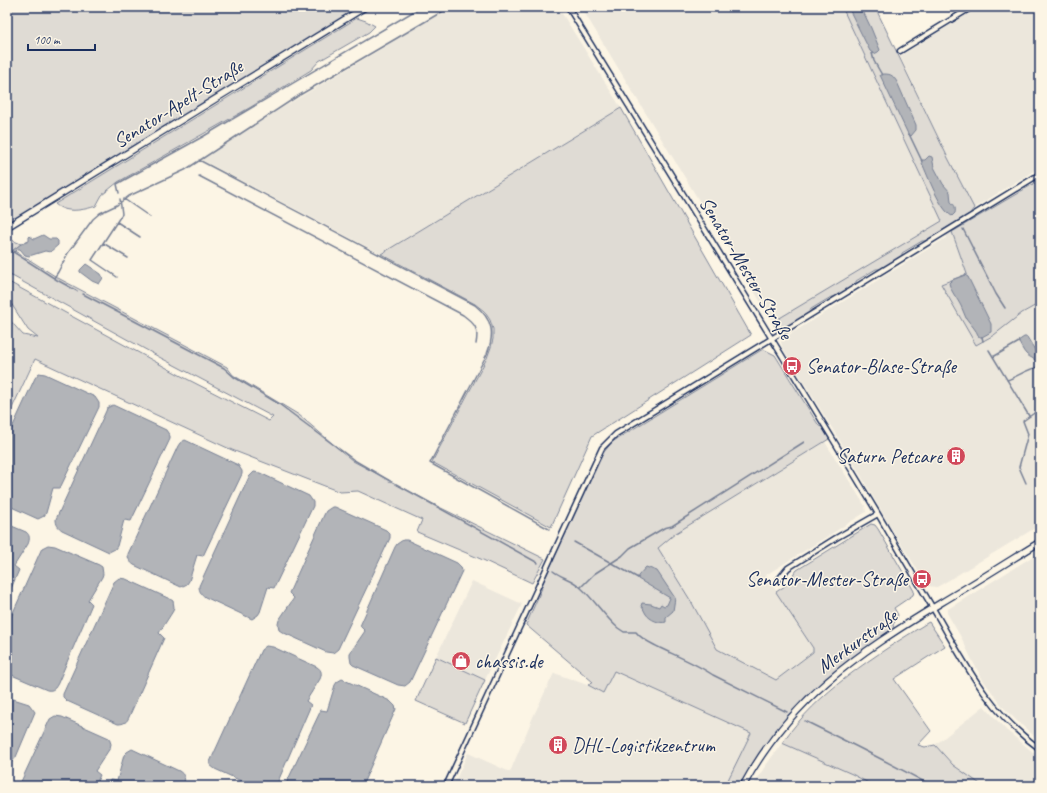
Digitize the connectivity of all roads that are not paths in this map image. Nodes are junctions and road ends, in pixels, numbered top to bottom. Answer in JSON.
{"nodes":[{"id":1,"x":365,"y":7,"type":"edge"},
{"id":2,"x":568,"y":7,"type":"edge"},
{"id":3,"x":972,"y":7,"type":"edge"},
{"id":4,"x":900,"y":51,"type":"dead end"},
{"id":5,"x":1040,"y":174,"type":"edge"},
{"id":6,"x":7,"y":227,"type":"edge"},
{"id":7,"x":771,"y":340,"type":"junction"},
{"id":8,"x":878,"y":514,"type":"junction"},
{"id":9,"x":1040,"y":542,"type":"edge"},
{"id":10,"x":779,"y":579,"type":"dead end"},
{"id":11,"x":933,"y":608,"type":"junction"},
{"id":12,"x":1040,"y":749,"type":"edge"},
{"id":13,"x":446,"y":786,"type":"edge"},
{"id":14,"x":743,"y":786,"type":"edge"}],
"edges":[{"from":1,"to":6,"type":"street","name":"Senator-Apelt-Straße"},
{"from":2,"to":7,"type":"street","name":"Senator-Mester-Straße"},
{"from":3,"to":4,"type":"street"},
{"from":5,"to":7,"type":"street"},
{"from":7,"to":8,"type":"street","name":"Senator-Mester-Straße"},
{"from":7,"to":13,"type":"street"},
{"from":8,"to":10,"type":"street"},
{"from":8,"to":11,"type":"street","name":"Senator-Mester-Straße"},
{"from":9,"to":11,"type":"street","name":"Merkurstraße"},
{"from":11,"to":12,"type":"street","name":"Senator-Mester-Straße"},
{"from":11,"to":14,"type":"street","name":"Merkurstraße"}]}
